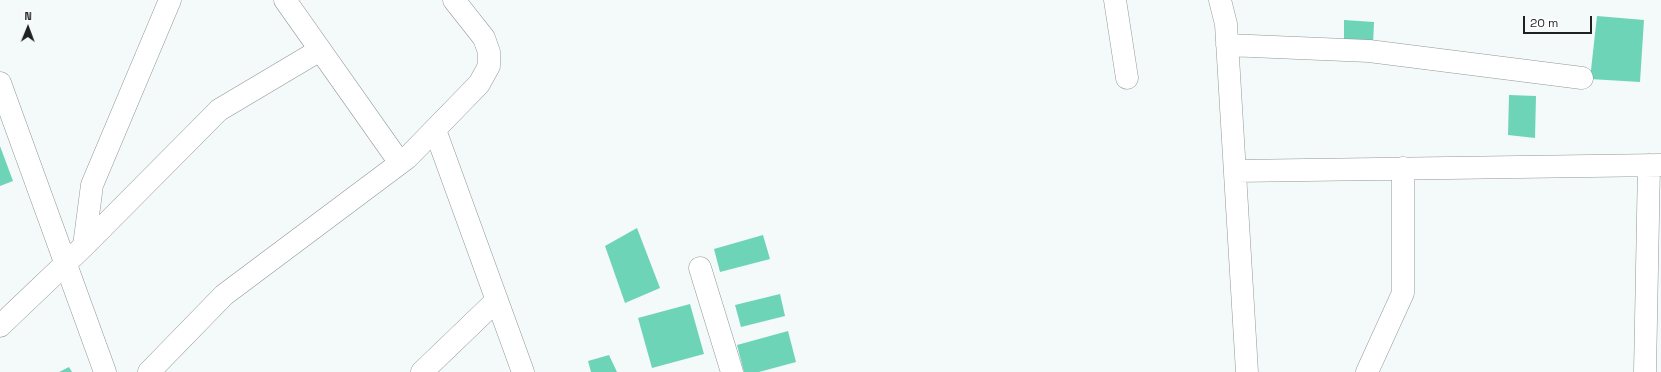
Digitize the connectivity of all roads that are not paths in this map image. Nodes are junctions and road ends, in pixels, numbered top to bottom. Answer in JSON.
{"nodes":[{"id":1,"x":170,"y":0,"type":"edge"},
{"id":2,"x":285,"y":0,"type":"edge"},
{"id":3,"x":454,"y":0,"type":"edge"},
{"id":4,"x":1115,"y":0,"type":"edge"},
{"id":5,"x":1220,"y":0,"type":"edge"},
{"id":6,"x":1227,"y":45,"type":"junction"},
{"id":7,"x":320,"y":50,"type":"junction"},
{"id":8,"x":1127,"y":78,"type":"dead end"},
{"id":9,"x":1582,"y":78,"type":"dead end"},
{"id":10,"x":0,"y":83,"type":"edge"},
{"id":11,"x":435,"y":130,"type":"junction"},
{"id":12,"x":400,"y":163,"type":"junction"},
{"id":13,"x":1655,"y":165,"type":"edge"},
{"id":14,"x":1404,"y":168,"type":"junction"},
{"id":15,"x":1235,"y":171,"type":"junction"},
{"id":16,"x":84,"y":246,"type":"junction"},
{"id":17,"x":66,"y":264,"type":"junction"},
{"id":18,"x":700,"y":268,"type":"dead end"},
{"id":19,"x":497,"y":300,"type":"junction"},
{"id":20,"x":0,"y":326,"type":"edge"},
{"id":21,"x":105,"y":372,"type":"edge"},
{"id":22,"x":149,"y":372,"type":"edge"},
{"id":23,"x":422,"y":372,"type":"edge"},
{"id":24,"x":523,"y":372,"type":"edge"},
{"id":25,"x":732,"y":372,"type":"edge"},
{"id":26,"x":1247,"y":372,"type":"edge"},
{"id":27,"x":1367,"y":372,"type":"edge"},
{"id":28,"x":1645,"y":372,"type":"edge"}],
"edges":[{"from":1,"to":16,"type":"street"},
{"from":2,"to":7,"type":"street"},
{"from":3,"to":11,"type":"street"},
{"from":4,"to":8,"type":"street"},
{"from":5,"to":6,"type":"street"},
{"from":6,"to":9,"type":"street"},
{"from":6,"to":15,"type":"street"},
{"from":7,"to":12,"type":"street"},
{"from":7,"to":16,"type":"street"},
{"from":10,"to":17,"type":"street"},
{"from":11,"to":12,"type":"street"},
{"from":11,"to":19,"type":"street"},
{"from":12,"to":22,"type":"street"},
{"from":13,"to":14,"type":"street"},
{"from":13,"to":28,"type":"street"},
{"from":14,"to":15,"type":"street"},
{"from":14,"to":27,"type":"street"},
{"from":15,"to":26,"type":"street"},
{"from":16,"to":17,"type":"street"},
{"from":17,"to":20,"type":"street"},
{"from":17,"to":21,"type":"street"},
{"from":18,"to":25,"type":"street"},
{"from":19,"to":23,"type":"street"},
{"from":19,"to":24,"type":"street"}]}
